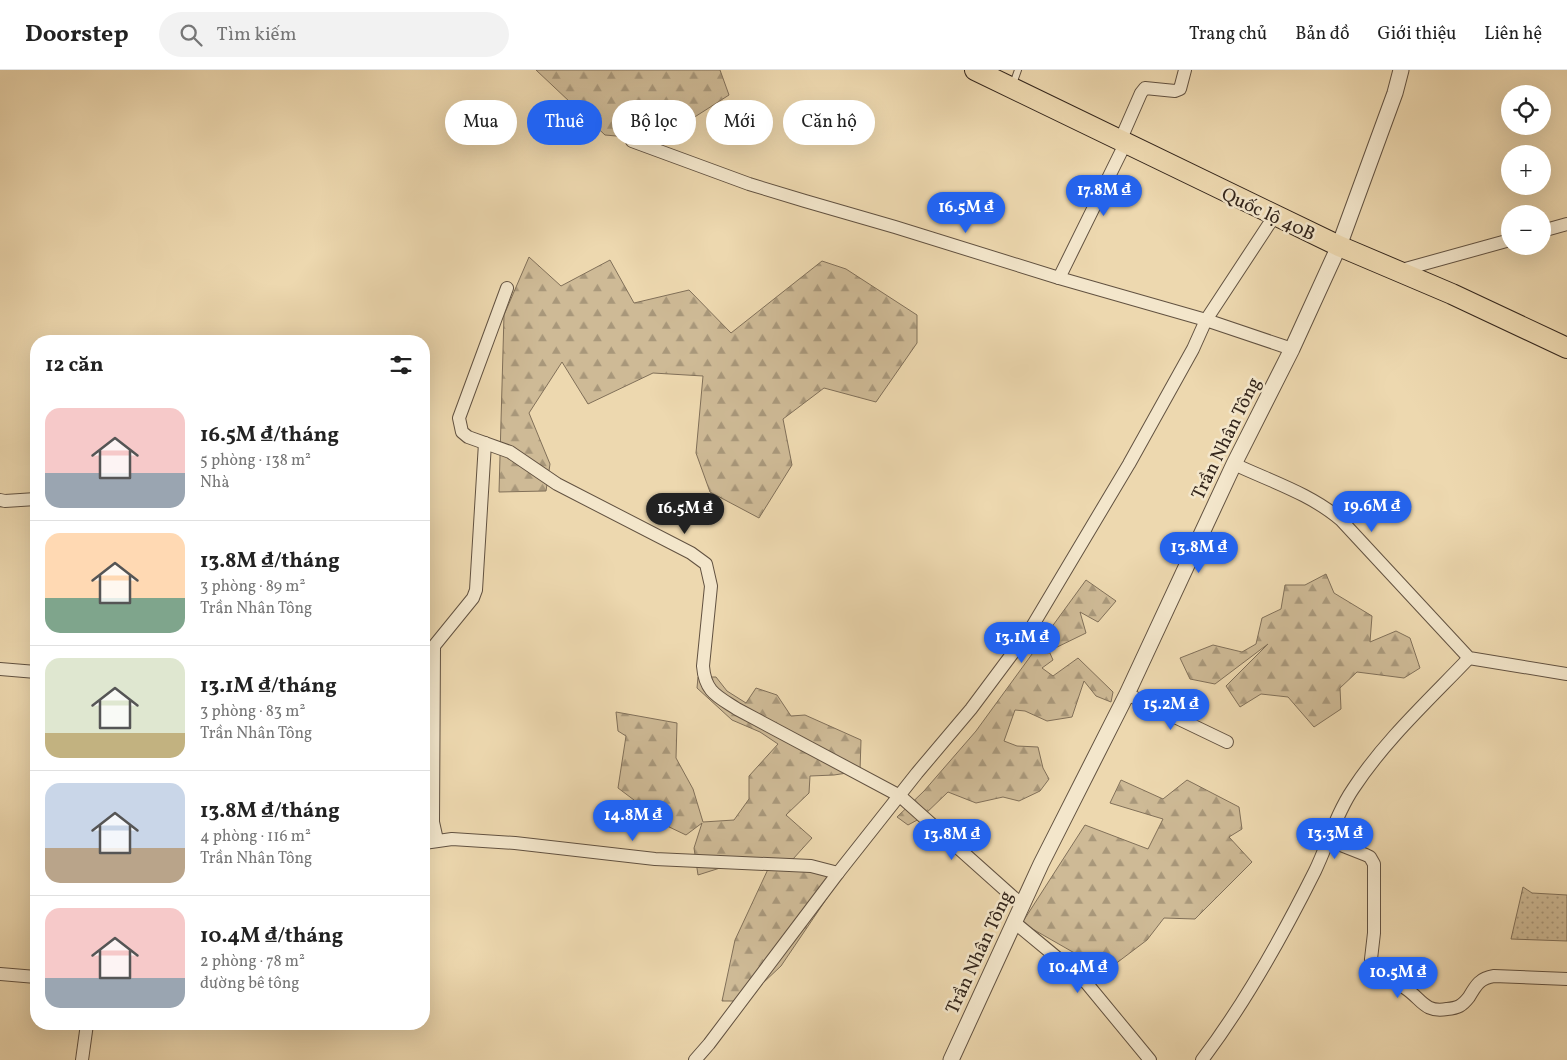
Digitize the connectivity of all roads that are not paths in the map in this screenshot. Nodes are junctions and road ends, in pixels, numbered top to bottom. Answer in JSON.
{"nodes":[{"id":1,"x":975,"y":70,"type":"edge"},
{"id":2,"x":1185,"y":70,"type":"edge"},
{"id":3,"x":1401,"y":70,"type":"edge"},
{"id":4,"x":1015,"y":79,"type":"edge"},
{"id":5,"x":1123,"y":142,"type":"junction"},
{"id":6,"x":643,"y":145,"type":"edge"},
{"id":7,"x":1275,"y":215,"type":"junction"},
{"id":8,"x":1567,"y":224,"type":"edge"},
{"id":9,"x":1551,"y":228,"type":"edge"},
{"id":10,"x":1501,"y":242,"type":"edge"},
{"id":11,"x":1339,"y":246,"type":"junction"},
{"id":12,"x":1398,"y":271,"type":"junction"},
{"id":13,"x":1060,"y":278,"type":"junction"},
{"id":14,"x":508,"y":288,"type":"dead end"},
{"id":15,"x":1206,"y":320,"type":"junction"},
{"id":16,"x":1292,"y":348,"type":"junction"},
{"id":17,"x":1567,"y":348,"type":"edge"},
{"id":18,"x":484,"y":443,"type":"junction"},
{"id":19,"x":1234,"y":464,"type":"junction"},
{"id":20,"x":0,"y":500,"type":"edge"},
{"id":21,"x":30,"y":500,"type":"edge"},
{"id":22,"x":1469,"y":658,"type":"junction"},
{"id":23,"x":0,"y":669,"type":"edge"},
{"id":24,"x":30,"y":672,"type":"edge"},
{"id":25,"x":1567,"y":674,"type":"edge"},
{"id":26,"x":1127,"y":694,"type":"junction"},
{"id":27,"x":1227,"y":742,"type":"dead end"},
{"id":28,"x":900,"y":796,"type":"junction"},
{"id":29,"x":437,"y":840,"type":"junction"},
{"id":30,"x":1328,"y":840,"type":"junction"},
{"id":31,"x":430,"y":842,"type":"edge"},
{"id":32,"x":838,"y":873,"type":"junction"},
{"id":33,"x":1022,"y":905,"type":"junction"},
{"id":34,"x":1014,"y":922,"type":"junction"},
{"id":35,"x":0,"y":974,"type":"edge"},
{"id":36,"x":30,"y":976,"type":"edge"},
{"id":37,"x":1567,"y":979,"type":"edge"},
{"id":38,"x":85,"y":1030,"type":"edge"},
{"id":39,"x":82,"y":1060,"type":"edge"},
{"id":40,"x":695,"y":1060,"type":"edge"},
{"id":41,"x":951,"y":1060,"type":"edge"},
{"id":42,"x":1150,"y":1060,"type":"edge"},
{"id":43,"x":1202,"y":1060,"type":"edge"}],
"edges":[{"from":1,"to":4,"type":"highway","name":"Quốc lộ 40B"},
{"from":2,"to":5,"type":"street"},
{"from":3,"to":11,"type":"street","name":"Trần Nhân Tông"},
{"from":4,"to":5,"type":"highway","name":"Quốc lộ 40B"},
{"from":5,"to":7,"type":"highway","name":"Quốc lộ 40B"},
{"from":5,"to":13,"type":"street"},
{"from":6,"to":13,"type":"street"},
{"from":7,"to":11,"type":"highway","name":"Quốc lộ 40B"},
{"from":7,"to":15,"type":"street"},
{"from":8,"to":9,"type":"street"},
{"from":10,"to":12,"type":"street"},
{"from":11,"to":12,"type":"highway","name":"Quốc lộ 40B"},
{"from":11,"to":16,"type":"street","name":"Trần Nhân Tông"},
{"from":12,"to":17,"type":"highway","name":"Quốc lộ 40B"},
{"from":13,"to":15,"type":"street"},
{"from":14,"to":18,"type":"street"},
{"from":15,"to":16,"type":"street"},
{"from":15,"to":28,"type":"street"},
{"from":16,"to":19,"type":"street","name":"Trần Nhân Tông"},
{"from":18,"to":28,"type":"street"},
{"from":18,"to":29,"type":"street"},
{"from":19,"to":22,"type":"street"},
{"from":19,"to":26,"type":"street","name":"Trần Nhân Tông"},
{"from":20,"to":21,"type":"street"},
{"from":22,"to":25,"type":"street"},
{"from":22,"to":30,"type":"street"},
{"from":23,"to":24,"type":"street"},
{"from":26,"to":27,"type":"street"},
{"from":26,"to":33,"type":"street","name":"Trần Nhân Tông"},
{"from":28,"to":32,"type":"street"},
{"from":28,"to":33,"type":"street"},
{"from":29,"to":31,"type":"street"},
{"from":29,"to":32,"type":"street"},
{"from":30,"to":37,"type":"street"},
{"from":30,"to":43,"type":"street"},
{"from":32,"to":40,"type":"street"},
{"from":33,"to":34,"type":"street","name":"Trần Nhân Tông"},
{"from":34,"to":41,"type":"street","name":"Trần Nhân Tông"},
{"from":34,"to":42,"type":"street"},
{"from":35,"to":36,"type":"street"},
{"from":38,"to":39,"type":"street"}]}
